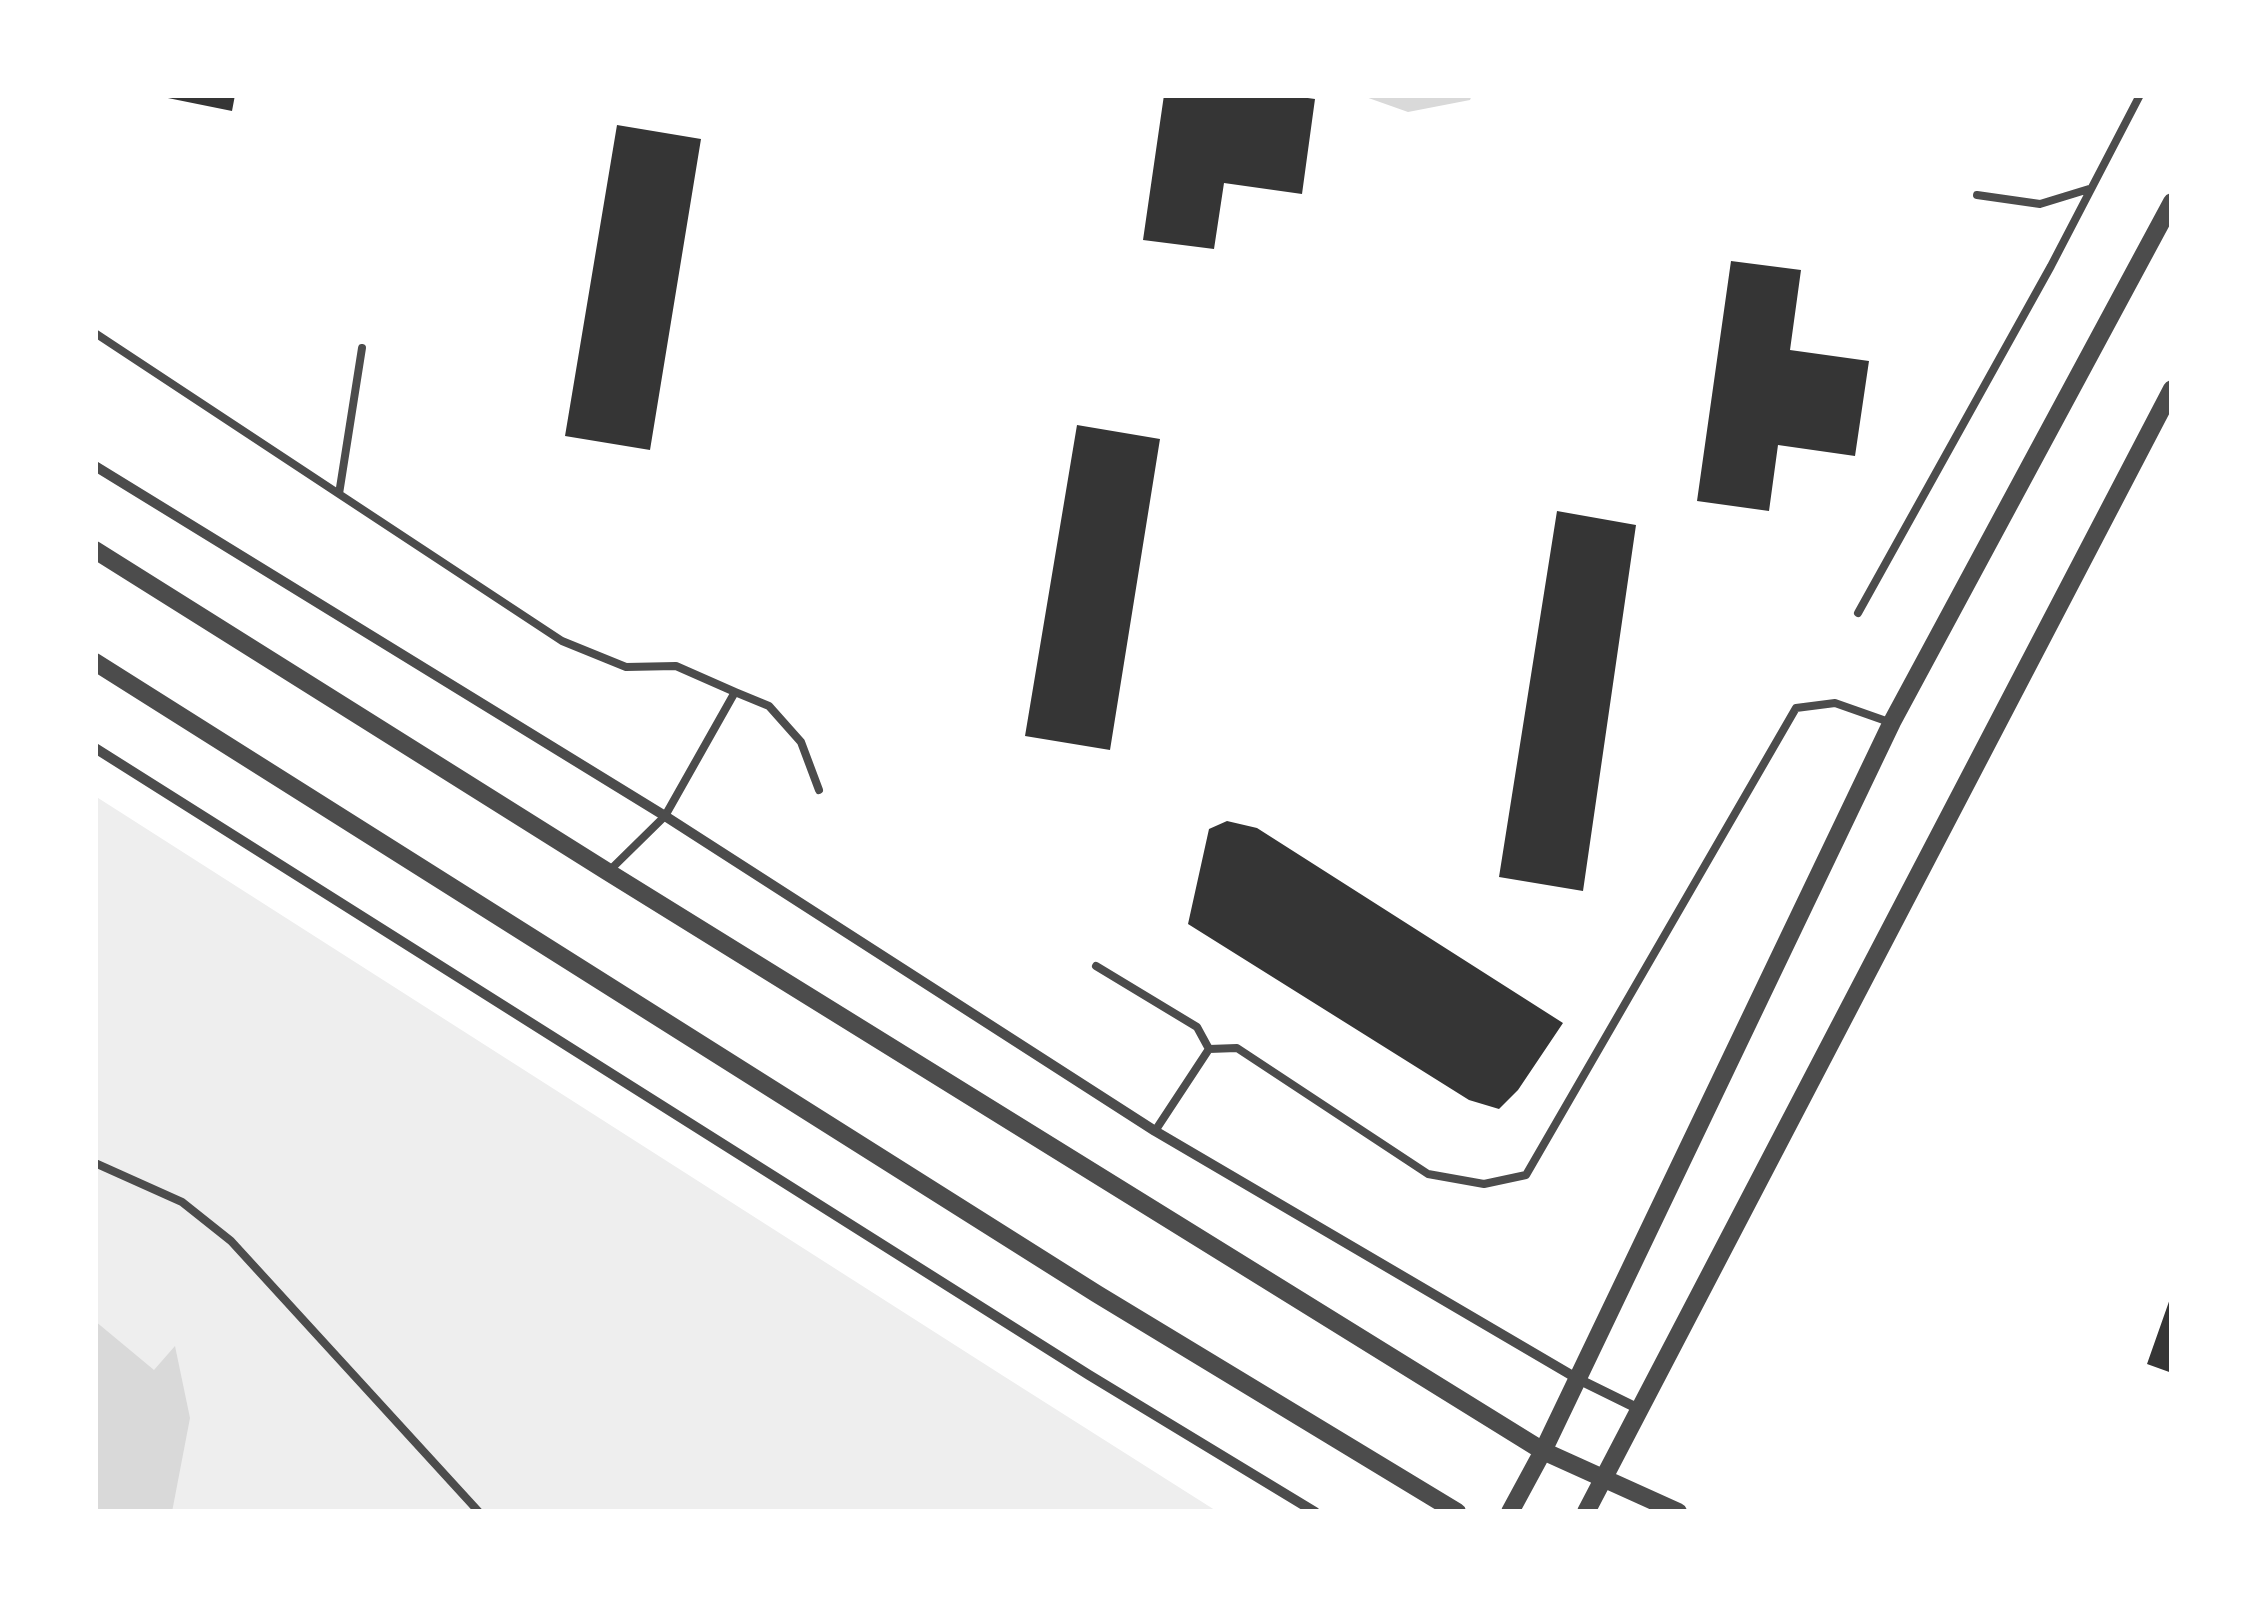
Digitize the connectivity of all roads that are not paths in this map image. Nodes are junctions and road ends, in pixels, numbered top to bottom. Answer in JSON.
{"nodes":[{"id":1,"x":2140,"y":95,"type":"edge"},
{"id":2,"x":2090,"y":188,"type":"junction"},
{"id":3,"x":1977,"y":195,"type":"dead end"},
{"id":4,"x":2172,"y":202,"type":"edge"},
{"id":5,"x":95,"y":333,"type":"edge"},
{"id":6,"x":362,"y":348,"type":"dead end"},
{"id":7,"x":2172,"y":389,"type":"edge"},
{"id":8,"x":95,"y":466,"type":"edge"},
{"id":9,"x":340,"y":494,"type":"junction"},
{"id":10,"x":95,"y":550,"type":"edge"},
{"id":11,"x":1858,"y":614,"type":"dead end"},
{"id":12,"x":95,"y":662,"type":"edge"},
{"id":13,"x":735,"y":692,"type":"junction"},
{"id":14,"x":1892,"y":722,"type":"junction"},
{"id":15,"x":95,"y":748,"type":"edge"},
{"id":16,"x":819,"y":790,"type":"dead end"},
{"id":17,"x":666,"y":816,"type":"junction"},
{"id":18,"x":608,"y":872,"type":"junction"},
{"id":19,"x":1096,"y":966,"type":"dead end"},
{"id":20,"x":1209,"y":1049,"type":"junction"},
{"id":21,"x":1156,"y":1131,"type":"junction"},
{"id":22,"x":95,"y":1164,"type":"edge"},
{"id":23,"x":1578,"y":1379,"type":"junction"},
{"id":24,"x":1639,"y":1409,"type":"junction"},
{"id":25,"x":1544,"y":1451,"type":"junction"},
{"id":26,"x":1603,"y":1477,"type":"junction"},
{"id":27,"x":479,"y":1512,"type":"edge"},
{"id":28,"x":1315,"y":1512,"type":"edge"},
{"id":29,"x":1457,"y":1512,"type":"edge"},
{"id":30,"x":1510,"y":1512,"type":"edge"},
{"id":31,"x":1586,"y":1512,"type":"edge"},
{"id":32,"x":1678,"y":1512,"type":"edge"}],
"edges":[{"from":1,"to":2,"type":"lane"},
{"from":2,"to":3,"type":"lane"},
{"from":2,"to":11,"type":"lane"},
{"from":4,"to":14,"type":"street"},
{"from":5,"to":9,"type":"lane"},
{"from":6,"to":9,"type":"lane"},
{"from":7,"to":24,"type":"street"},
{"from":8,"to":17,"type":"street"},
{"from":9,"to":13,"type":"lane"},
{"from":10,"to":18,"type":"street"},
{"from":12,"to":29,"type":"street"},
{"from":13,"to":16,"type":"lane"},
{"from":13,"to":17,"type":"lane"},
{"from":14,"to":20,"type":"lane"},
{"from":14,"to":23,"type":"street"},
{"from":15,"to":28,"type":"street"},
{"from":17,"to":18,"type":"lane"},
{"from":17,"to":21,"type":"street"},
{"from":18,"to":25,"type":"street"},
{"from":19,"to":20,"type":"lane"},
{"from":20,"to":21,"type":"lane"},
{"from":21,"to":23,"type":"street"},
{"from":22,"to":27,"type":"lane"},
{"from":23,"to":24,"type":"street"},
{"from":23,"to":25,"type":"street"},
{"from":24,"to":26,"type":"street"},
{"from":25,"to":26,"type":"street"},
{"from":25,"to":30,"type":"street"},
{"from":26,"to":31,"type":"street"},
{"from":26,"to":32,"type":"street"}]}
